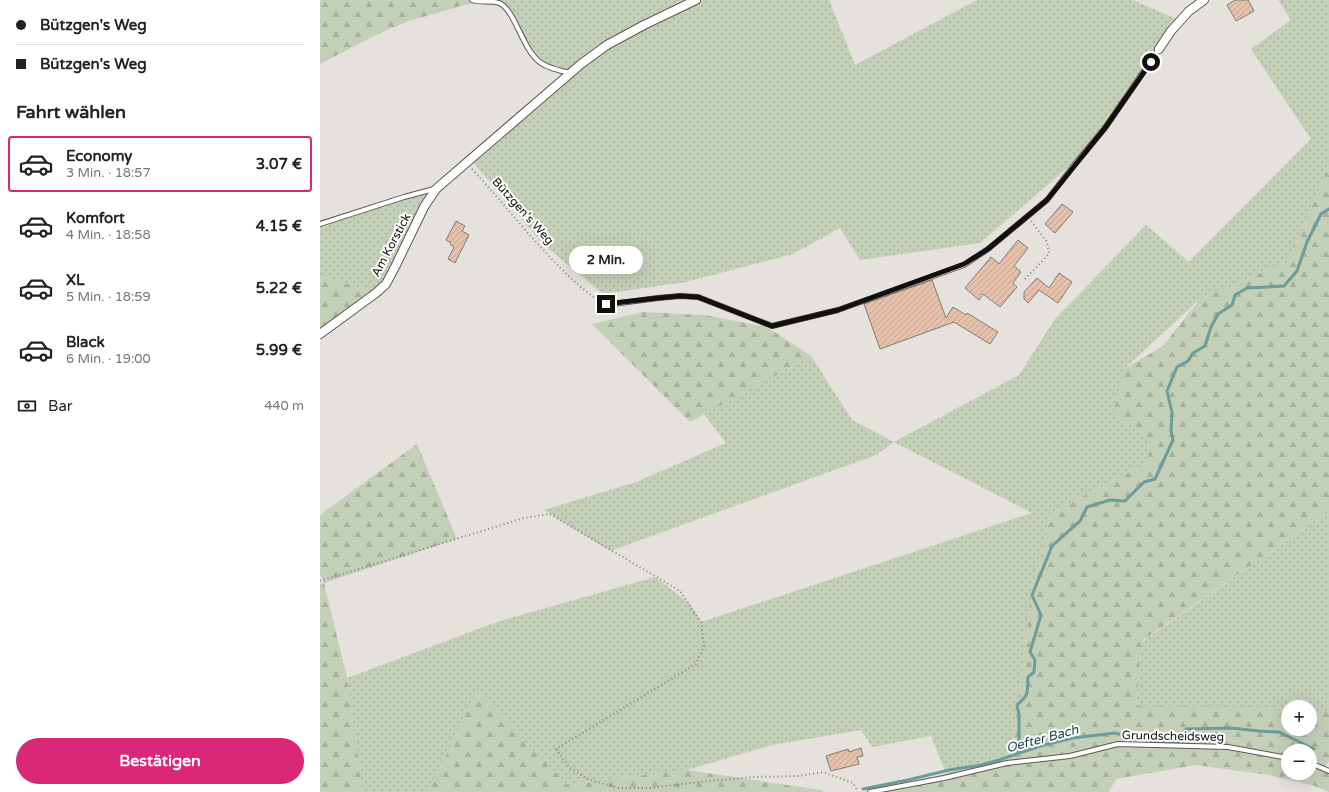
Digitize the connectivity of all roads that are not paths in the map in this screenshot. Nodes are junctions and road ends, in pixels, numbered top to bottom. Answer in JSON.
{"nodes":[{"id":1,"x":472,"y":0,"type":"edge"},
{"id":2,"x":696,"y":0,"type":"edge"},
{"id":3,"x":1204,"y":0,"type":"edge"},
{"id":4,"x":1159,"y":49,"type":"joint"},
{"id":5,"x":571,"y":73,"type":"junction"},
{"id":6,"x":436,"y":189,"type":"junction"},
{"id":7,"x":320,"y":224,"type":"edge"},
{"id":8,"x":606,"y":304,"type":"road end"},
{"id":9,"x":320,"y":334,"type":"edge"},
{"id":10,"x":1281,"y":757,"type":"edge"},
{"id":11,"x":1317,"y":767,"type":"edge"},
{"id":12,"x":1329,"y":771,"type":"edge"},
{"id":13,"x":870,"y":792,"type":"edge"}],
"edges":[{"from":1,"to":5,"type":"lane"},
{"from":2,"to":5,"type":"street","name":"Am Korstick"},
{"from":3,"to":4,"type":"street"},
{"from":4,"to":8,"type":"lane"},
{"from":5,"to":6,"type":"street","name":"Am Korstick"},
{"from":6,"to":7,"type":"lane","name":"Am Korstick"},
{"from":6,"to":9,"type":"street","name":"Am Korstick"},
{"from":10,"to":13,"type":"lane","name":"Grundscheidsweg"},
{"from":11,"to":12,"type":"lane"}]}
